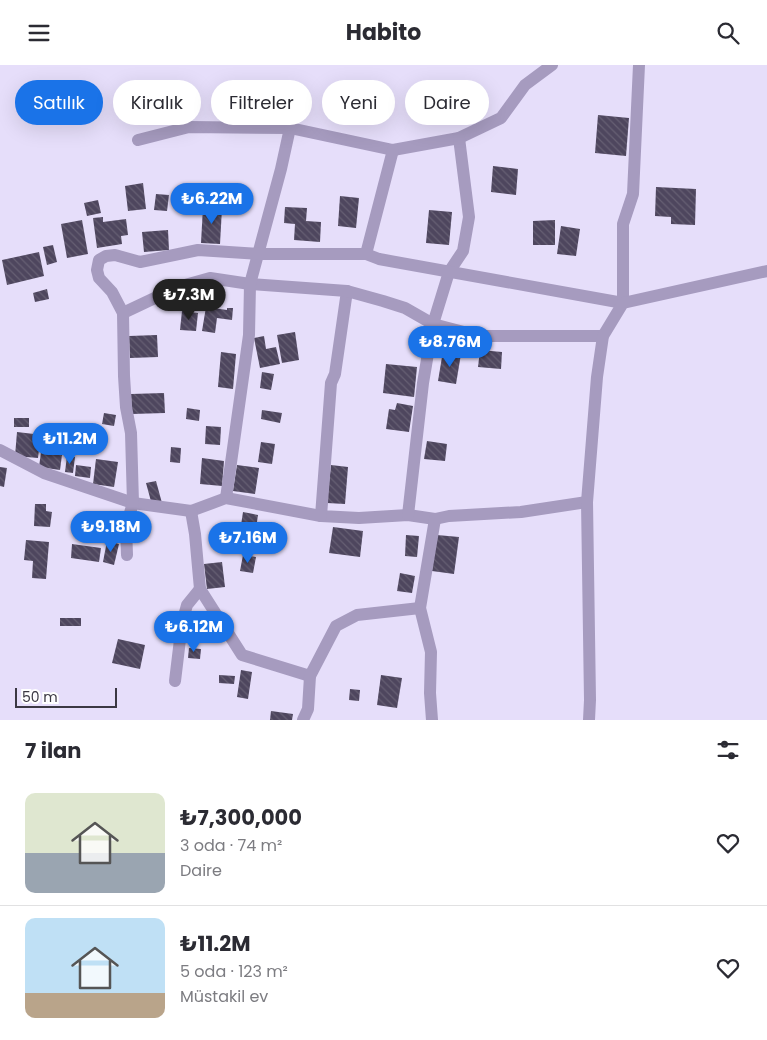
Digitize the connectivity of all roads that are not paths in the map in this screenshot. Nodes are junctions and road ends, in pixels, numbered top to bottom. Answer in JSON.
{"nodes":[{"id":1,"x":552,"y":65,"type":"edge"},
{"id":2,"x":639,"y":65,"type":"edge"},
{"id":3,"x":290,"y":129,"type":"junction"},
{"id":4,"x":459,"y":138,"type":"junction"},
{"id":5,"x":138,"y":140,"type":"dead end"},
{"id":6,"x":393,"y":150,"type":"junction"},
{"id":7,"x":366,"y":253,"type":"junction"},
{"id":8,"x":259,"y":254,"type":"junction"},
{"id":9,"x":767,"y":271,"type":"edge"},
{"id":10,"x":449,"y":272,"type":"junction"},
{"id":11,"x":250,"y":285,"type":"junction"},
{"id":12,"x":347,"y":291,"type":"junction"},
{"id":13,"x":623,"y":303,"type":"junction"},
{"id":14,"x":123,"y":313,"type":"junction"},
{"id":15,"x":433,"y":324,"type":"junction"},
{"id":16,"x":602,"y":336,"type":"junction"},
{"id":17,"x":0,"y":450,"type":"edge"},
{"id":18,"x":226,"y":498,"type":"junction"},
{"id":19,"x":587,"y":502,"type":"junction"},
{"id":20,"x":133,"y":503,"type":"junction"},
{"id":21,"x":191,"y":511,"type":"junction"},
{"id":22,"x":408,"y":515,"type":"junction"},
{"id":23,"x":321,"y":516,"type":"junction"},
{"id":24,"x":435,"y":519,"type":"junction"},
{"id":25,"x":128,"y":555,"type":"dead end"},
{"id":26,"x":200,"y":589,"type":"junction"},
{"id":27,"x":420,"y":608,"type":"junction"},
{"id":28,"x":310,"y":676,"type":"junction"},
{"id":29,"x":175,"y":681,"type":"dead end"},
{"id":30,"x":303,"y":720,"type":"edge"},
{"id":31,"x":432,"y":720,"type":"edge"},
{"id":32,"x":589,"y":720,"type":"edge"}],
"edges":[{"from":1,"to":4,"type":"street"},
{"from":2,"to":13,"type":"street"},
{"from":3,"to":5,"type":"street"},
{"from":3,"to":6,"type":"street"},
{"from":3,"to":8,"type":"street"},
{"from":4,"to":6,"type":"street"},
{"from":4,"to":10,"type":"street"},
{"from":6,"to":7,"type":"street"},
{"from":7,"to":8,"type":"street"},
{"from":7,"to":10,"type":"street"},
{"from":8,"to":11,"type":"street"},
{"from":8,"to":14,"type":"street"},
{"from":9,"to":13,"type":"street"},
{"from":10,"to":13,"type":"street"},
{"from":10,"to":15,"type":"street"},
{"from":11,"to":12,"type":"street"},
{"from":11,"to":14,"type":"street"},
{"from":11,"to":18,"type":"street"},
{"from":12,"to":15,"type":"street"},
{"from":12,"to":23,"type":"street"},
{"from":13,"to":16,"type":"street"},
{"from":14,"to":20,"type":"street"},
{"from":15,"to":16,"type":"street"},
{"from":15,"to":22,"type":"street"},
{"from":16,"to":19,"type":"street"},
{"from":17,"to":20,"type":"street"},
{"from":18,"to":21,"type":"street"},
{"from":18,"to":23,"type":"street"},
{"from":19,"to":24,"type":"street"},
{"from":19,"to":32,"type":"street"},
{"from":20,"to":21,"type":"street"},
{"from":20,"to":25,"type":"street"},
{"from":21,"to":26,"type":"street"},
{"from":22,"to":23,"type":"street"},
{"from":22,"to":24,"type":"street"},
{"from":24,"to":27,"type":"street"},
{"from":26,"to":28,"type":"street"},
{"from":26,"to":29,"type":"street"},
{"from":27,"to":28,"type":"street"},
{"from":27,"to":31,"type":"street"},
{"from":28,"to":30,"type":"street"}]}
